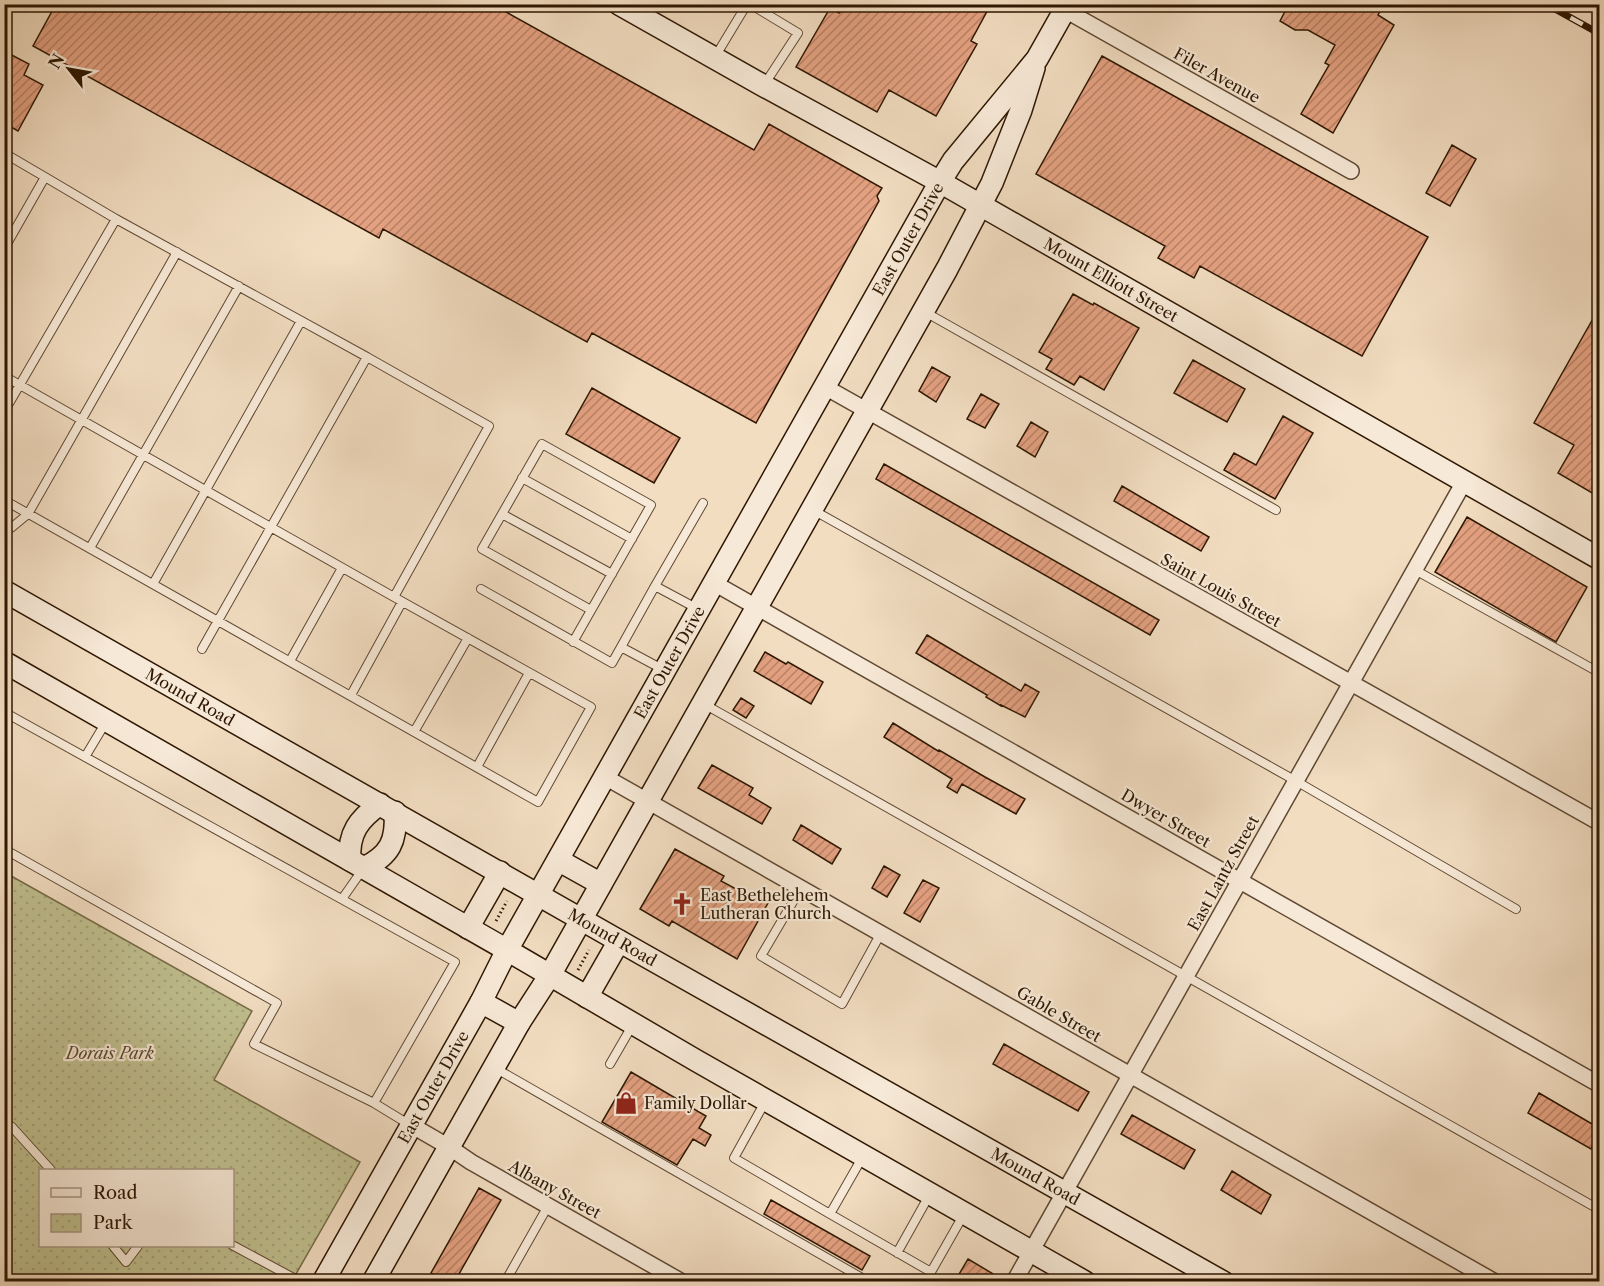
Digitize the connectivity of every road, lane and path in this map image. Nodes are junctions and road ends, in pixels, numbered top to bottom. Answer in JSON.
{"nodes":[{"id":1,"x":619,"y":4,"type":"edge"},
{"id":2,"x":749,"y":4,"type":"edge"},
{"id":3,"x":1066,"y":7,"type":"edge"},
{"id":4,"x":804,"y":23,"type":"dead end"},
{"id":5,"x":798,"y":33,"type":"junction"},
{"id":6,"x":714,"y":58,"type":"junction"},
{"id":7,"x":1037,"y":59,"type":"junction"},
{"id":8,"x":764,"y":86,"type":"junction"},
{"id":9,"x":4,"y":153,"type":"edge"},
{"id":10,"x":1351,"y":171,"type":"dead end"},
{"id":11,"x":45,"y":177,"type":"junction"},
{"id":12,"x":940,"y":182,"type":"junction"},
{"id":13,"x":981,"y":206,"type":"junction"},
{"id":14,"x":116,"y":219,"type":"junction"},
{"id":15,"x":4,"y":249,"type":"edge"},
{"id":16,"x":177,"y":252,"type":"junction"},
{"id":17,"x":239,"y":286,"type":"junction"},
{"id":18,"x":924,"y":311,"type":"junction"},
{"id":19,"x":301,"y":321,"type":"junction"},
{"id":20,"x":367,"y":357,"type":"junction"},
{"id":21,"x":4,"y":376,"type":"edge"},
{"id":22,"x":20,"y":385,"type":"junction"},
{"id":23,"x":825,"y":387,"type":"junction"},
{"id":24,"x":867,"y":411,"type":"junction"},
{"id":25,"x":4,"y":412,"type":"edge"},
{"id":26,"x":81,"y":420,"type":"junction"},
{"id":27,"x":142,"y":455,"type":"junction"},
{"id":28,"x":522,"y":478,"type":"junction"},
{"id":29,"x":1464,"y":482,"type":"junction"},
{"id":30,"x":206,"y":490,"type":"junction"},
{"id":31,"x":4,"y":500,"type":"edge"},
{"id":32,"x":703,"y":503,"type":"dead end"},
{"id":33,"x":812,"y":509,"type":"junction"},
{"id":34,"x":1276,"y":510,"type":"dead end"},
{"id":35,"x":28,"y":513,"type":"junction"},
{"id":36,"x":502,"y":514,"type":"junction"},
{"id":37,"x":271,"y":528,"type":"junction"},
{"id":38,"x":4,"y":530,"type":"edge"},
{"id":39,"x":632,"y":539,"type":"junction"},
{"id":40,"x":90,"y":548,"type":"junction"},
{"id":41,"x":1599,"y":558,"type":"edge"},
{"id":42,"x":342,"y":568,"type":"junction"},
{"id":43,"x":1415,"y":570,"type":"junction"},
{"id":44,"x":612,"y":574,"type":"junction"},
{"id":45,"x":714,"y":583,"type":"junction"},
{"id":46,"x":153,"y":584,"type":"junction"},
{"id":47,"x":655,"y":586,"type":"junction"},
{"id":48,"x":481,"y":589,"type":"dead end"},
{"id":49,"x":4,"y":591,"type":"edge"},
{"id":50,"x":394,"y":597,"type":"junction"},
{"id":51,"x":402,"y":602,"type":"junction"},
{"id":52,"x":757,"y":608,"type":"junction"},
{"id":53,"x":591,"y":610,"type":"junction"},
{"id":54,"x":699,"y":610,"type":"junction"},
{"id":55,"x":218,"y":620,"type":"junction"},
{"id":56,"x":468,"y":638,"type":"junction"},
{"id":57,"x":573,"y":642,"type":"junction"},
{"id":58,"x":621,"y":647,"type":"junction"},
{"id":59,"x":202,"y":649,"type":"dead end"},
{"id":60,"x":290,"y":661,"type":"junction"},
{"id":61,"x":4,"y":662,"type":"edge"},
{"id":62,"x":665,"y":670,"type":"junction"},
{"id":63,"x":529,"y":673,"type":"junction"},
{"id":64,"x":1599,"y":673,"type":"edge"},
{"id":65,"x":1350,"y":684,"type":"junction"},
{"id":66,"x":351,"y":696,"type":"junction"},
{"id":67,"x":703,"y":703,"type":"junction"},
{"id":68,"x":4,"y":712,"type":"edge"},
{"id":69,"x":106,"y":721,"type":"junction"},
{"id":70,"x":414,"y":732,"type":"junction"},
{"id":71,"x":85,"y":757,"type":"junction"},
{"id":72,"x":477,"y":767,"type":"junction"},
{"id":73,"x":605,"y":777,"type":"junction"},
{"id":74,"x":1296,"y":782,"type":"junction"},
{"id":75,"x":648,"y":801,"type":"junction"},
{"id":76,"x":387,"y":808,"type":"junction"},
{"id":77,"x":1599,"y":823,"type":"edge"},
{"id":78,"x":4,"y":849,"type":"edge"},
{"id":79,"x":558,"y":860,"type":"junction"},
{"id":80,"x":357,"y":864,"type":"junction"},
{"id":81,"x":500,"y":872,"type":"junction"},
{"id":82,"x":1240,"y":881,"type":"junction"},
{"id":83,"x":601,"y":884,"type":"junction"},
{"id":84,"x":801,"y":888,"type":"junction"},
{"id":85,"x":539,"y":894,"type":"junction"},
{"id":86,"x":342,"y":899,"type":"junction"},
{"id":87,"x":507,"y":901,"type":"dead end"},
{"id":88,"x":1516,"y":909,"type":"dead end"},
{"id":89,"x":582,"y":919,"type":"junction"},
{"id":90,"x":496,"y":921,"type":"dead end"},
{"id":91,"x":468,"y":928,"type":"junction"},
{"id":92,"x":881,"y":933,"type":"junction"},
{"id":93,"x":619,"y":941,"type":"junction"},
{"id":94,"x":507,"y":950,"type":"junction"},
{"id":95,"x":589,"y":950,"type":"dead end"},
{"id":96,"x":578,"y":970,"type":"dead end"},
{"id":97,"x":550,"y":975,"type":"junction"},
{"id":98,"x":1187,"y":975,"type":"junction"},
{"id":99,"x":587,"y":997,"type":"junction"},
{"id":100,"x":481,"y":1002,"type":"junction"},
{"id":101,"x":519,"y":1023,"type":"junction"},
{"id":102,"x":633,"y":1024,"type":"junction"},
{"id":103,"x":610,"y":1064,"type":"dead end"},
{"id":104,"x":494,"y":1068,"type":"junction"},
{"id":105,"x":1131,"y":1075,"type":"junction"},
{"id":106,"x":1599,"y":1085,"type":"edge"},
{"id":107,"x":766,"y":1101,"type":"junction"},
{"id":108,"x":374,"y":1103,"type":"junction"},
{"id":109,"x":4,"y":1122,"type":"edge"},
{"id":110,"x":411,"y":1125,"type":"junction"},
{"id":111,"x":449,"y":1147,"type":"junction"},
{"id":112,"x":863,"y":1155,"type":"junction"},
{"id":113,"x":50,"y":1169,"type":"edge"},
{"id":114,"x":1065,"y":1192,"type":"junction"},
{"id":115,"x":930,"y":1194,"type":"junction"},
{"id":116,"x":548,"y":1206,"type":"junction"},
{"id":117,"x":1599,"y":1210,"type":"edge"},
{"id":118,"x":965,"y":1213,"type":"junction"},
{"id":119,"x":830,"y":1214,"type":"junction"},
{"id":120,"x":234,"y":1246,"type":"edge"},
{"id":121,"x":115,"y":1247,"type":"edge"},
{"id":122,"x":137,"y":1247,"type":"edge"},
{"id":123,"x":1031,"y":1251,"type":"junction"},
{"id":124,"x":897,"y":1253,"type":"junction"},
{"id":125,"x":301,"y":1281,"type":"edge"},
{"id":126,"x":323,"y":1281,"type":"edge"},
{"id":127,"x":373,"y":1281,"type":"edge"},
{"id":128,"x":505,"y":1281,"type":"edge"},
{"id":129,"x":682,"y":1281,"type":"edge"},
{"id":130,"x":869,"y":1281,"type":"edge"},
{"id":131,"x":1014,"y":1281,"type":"edge"},
{"id":132,"x":1085,"y":1281,"type":"edge"},
{"id":133,"x":1223,"y":1281,"type":"edge"},
{"id":134,"x":1495,"y":1281,"type":"edge"}],
"edges":[{"from":1,"to":6,"type":"main road","name":"Mount Elliott Street"},
{"from":2,"to":5,"type":"lane"},
{"from":2,"to":6,"type":"lane"},
{"from":3,"to":7,"type":"main road","name":"East Outer Drive"},
{"from":3,"to":10,"type":"street","name":"Filer Avenue"},
{"from":4,"to":5,"type":"lane"},
{"from":5,"to":8,"type":"lane"},
{"from":6,"to":8,"type":"main road","name":"Mount Elliott Street"},
{"from":7,"to":12,"type":"main road","name":"East Outer Drive"},
{"from":7,"to":13,"type":"main road","name":"East Outer Drive"},
{"from":8,"to":12,"type":"main road","name":"Mount Elliott Street"},
{"from":9,"to":11,"type":"lane"},
{"from":11,"to":14,"type":"lane"},
{"from":11,"to":15,"type":"lane"},
{"from":12,"to":13,"type":"main road","name":"Mount Elliott Street"},
{"from":12,"to":23,"type":"main road","name":"East Outer Drive"},
{"from":13,"to":18,"type":"main road","name":"East Outer Drive"},
{"from":13,"to":29,"type":"main road","name":"Mount Elliott Street"},
{"from":14,"to":16,"type":"lane"},
{"from":14,"to":22,"type":"lane"},
{"from":16,"to":17,"type":"lane"},
{"from":16,"to":26,"type":"lane"},
{"from":17,"to":19,"type":"lane"},
{"from":17,"to":27,"type":"lane"},
{"from":18,"to":24,"type":"main road","name":"East Outer Drive"},
{"from":18,"to":34,"type":"lane"},
{"from":19,"to":20,"type":"lane"},
{"from":19,"to":30,"type":"lane"},
{"from":20,"to":37,"type":"lane"},
{"from":20,"to":50,"type":"lane"},
{"from":21,"to":22,"type":"lane"},
{"from":22,"to":25,"type":"lane"},
{"from":22,"to":26,"type":"lane"},
{"from":23,"to":24,"type":"street","name":"Saint Louis Street"},
{"from":23,"to":45,"type":"main road","name":"East Outer Drive"},
{"from":24,"to":33,"type":"main road","name":"East Outer Drive"},
{"from":24,"to":65,"type":"street","name":"Saint Louis Street"},
{"from":26,"to":27,"type":"lane"},
{"from":26,"to":35,"type":"lane"},
{"from":27,"to":30,"type":"lane"},
{"from":27,"to":40,"type":"lane"},
{"from":28,"to":36,"type":"lane"},
{"from":28,"to":39,"type":"lane"},
{"from":28,"to":39,"type":"lane"},
{"from":29,"to":41,"type":"main road","name":"Mount Elliott Street"},
{"from":29,"to":43,"type":"street","name":"East Lantz Street"},
{"from":30,"to":37,"type":"lane"},
{"from":30,"to":46,"type":"lane"},
{"from":31,"to":35,"type":"lane"},
{"from":32,"to":47,"type":"lane"},
{"from":33,"to":52,"type":"main road","name":"East Outer Drive"},
{"from":33,"to":74,"type":"lane"},
{"from":35,"to":38,"type":"lane"},
{"from":35,"to":40,"type":"lane"},
{"from":36,"to":44,"type":"lane"},
{"from":36,"to":53,"type":"lane"},
{"from":37,"to":42,"type":"lane"},
{"from":37,"to":55,"type":"lane"},
{"from":39,"to":44,"type":"lane"},
{"from":40,"to":46,"type":"lane"},
{"from":42,"to":50,"type":"lane"},
{"from":42,"to":60,"type":"lane"},
{"from":43,"to":64,"type":"lane"},
{"from":43,"to":65,"type":"street","name":"East Lantz Street"},
{"from":44,"to":53,"type":"lane"},
{"from":45,"to":52,"type":"street","name":"Dwyer Street"},
{"from":45,"to":54,"type":"main road","name":"East Outer Drive"},
{"from":46,"to":55,"type":"lane"},
{"from":47,"to":54,"type":"lane"},
{"from":47,"to":58,"type":"lane"},
{"from":48,"to":57,"type":"lane"},
{"from":49,"to":76,"type":"main road","name":"Mound Road"},
{"from":50,"to":51,"type":"lane"},
{"from":51,"to":56,"type":"lane"},
{"from":51,"to":66,"type":"lane"},
{"from":52,"to":67,"type":"main road","name":"East Outer Drive"},
{"from":52,"to":82,"type":"street","name":"Dwyer Street"},
{"from":53,"to":57,"type":"lane"},
{"from":54,"to":62,"type":"main road","name":"East Outer Drive"},
{"from":55,"to":59,"type":"lane"},
{"from":55,"to":60,"type":"lane"},
{"from":56,"to":63,"type":"lane"},
{"from":56,"to":70,"type":"lane"},
{"from":57,"to":58,"type":"lane"},
{"from":58,"to":62,"type":"lane"},
{"from":60,"to":66,"type":"lane"},
{"from":61,"to":69,"type":"main road"},
{"from":62,"to":73,"type":"main road","name":"East Outer Drive"},
{"from":63,"to":72,"type":"lane"},
{"from":63,"to":72,"type":"lane"},
{"from":65,"to":74,"type":"street","name":"East Lantz Street"},
{"from":65,"to":77,"type":"street","name":"Saint Louis Street"},
{"from":66,"to":70,"type":"lane"},
{"from":67,"to":75,"type":"main road","name":"East Outer Drive"},
{"from":67,"to":98,"type":"lane"},
{"from":68,"to":71,"type":"lane"},
{"from":69,"to":71,"type":"lane"},
{"from":69,"to":80,"type":"main road"},
{"from":70,"to":72,"type":"lane"},
{"from":71,"to":86,"type":"lane"},
{"from":73,"to":75,"type":"street","name":"Gable Street"},
{"from":73,"to":79,"type":"main road","name":"East Outer Drive"},
{"from":74,"to":82,"type":"street","name":"East Lantz Street"},
{"from":74,"to":88,"type":"lane"},
{"from":75,"to":83,"type":"main road","name":"East Outer Drive"},
{"from":75,"to":84,"type":"street","name":"Gable Street"},
{"from":76,"to":80,"type":"main road"},
{"from":76,"to":80,"type":"main road"},
{"from":76,"to":81,"type":"main road","name":"Mound Road"},
{"from":78,"to":108,"type":"lane"},
{"from":79,"to":83,"type":"main road"},
{"from":79,"to":85,"type":"main road","name":"East Outer Drive"},
{"from":80,"to":86,"type":"lane"},
{"from":80,"to":91,"type":"main road"},
{"from":81,"to":85,"type":"main road","name":"Mound Road"},
{"from":81,"to":91,"type":"main road"},
{"from":82,"to":98,"type":"street","name":"East Lantz Street"},
{"from":82,"to":106,"type":"street","name":"Dwyer Street"},
{"from":83,"to":89,"type":"main road","name":"East Outer Drive"},
{"from":84,"to":92,"type":"street","name":"Gable Street"},
{"from":84,"to":92,"type":"lane"},
{"from":85,"to":89,"type":"main road","name":"Mound Road"},
{"from":85,"to":94,"type":"main road","name":"East Outer Drive"},
{"from":86,"to":108,"type":"lane"},
{"from":87,"to":90,"type":"path"},
{"from":89,"to":93,"type":"main road","name":"Mound Road"},
{"from":89,"to":97,"type":"main road","name":"East Outer Drive"},
{"from":91,"to":94,"type":"main road"},
{"from":92,"to":105,"type":"street","name":"Gable Street"},
{"from":93,"to":99,"type":"main road"},
{"from":93,"to":114,"type":"main road","name":"Mound Road"},
{"from":94,"to":97,"type":"main road"},
{"from":94,"to":100,"type":"main road","name":"East Outer Drive"},
{"from":95,"to":96,"type":"path"},
{"from":97,"to":99,"type":"main road"},
{"from":97,"to":101,"type":"main road","name":"East Outer Drive"},
{"from":98,"to":105,"type":"street","name":"East Lantz Street"},
{"from":98,"to":117,"type":"lane"},
{"from":99,"to":102,"type":"main road"},
{"from":100,"to":101,"type":"main road"},
{"from":100,"to":110,"type":"main road","name":"East Outer Drive"},
{"from":101,"to":104,"type":"main road","name":"East Outer Drive"},
{"from":102,"to":103,"type":"lane"},
{"from":102,"to":107,"type":"main road"},
{"from":104,"to":111,"type":"main road","name":"East Outer Drive"},
{"from":104,"to":130,"type":"lane"},
{"from":105,"to":114,"type":"street","name":"East Lantz Street"},
{"from":105,"to":134,"type":"street","name":"Gable Street"},
{"from":107,"to":112,"type":"main road"},
{"from":107,"to":119,"type":"lane"},
{"from":108,"to":110,"type":"lane"},
{"from":109,"to":113,"type":"lane"},
{"from":110,"to":111,"type":"street","name":"Albany Street"},
{"from":110,"to":126,"type":"main road","name":"East Outer Drive"},
{"from":111,"to":116,"type":"street","name":"Albany Street"},
{"from":111,"to":127,"type":"main road","name":"East Outer Drive"},
{"from":112,"to":115,"type":"main road"},
{"from":112,"to":119,"type":"lane"},
{"from":114,"to":123,"type":"street","name":"East Lantz Street"},
{"from":114,"to":133,"type":"main road","name":"Mound Road"},
{"from":115,"to":118,"type":"main road"},
{"from":115,"to":124,"type":"lane"},
{"from":116,"to":128,"type":"lane"},
{"from":116,"to":129,"type":"street","name":"Albany Street"},
{"from":118,"to":123,"type":"main road"},
{"from":118,"to":124,"type":"lane"},
{"from":119,"to":124,"type":"lane"},
{"from":120,"to":125,"type":"lane"},
{"from":121,"to":122,"type":"lane"},
{"from":123,"to":131,"type":"street","name":"East Lantz Street"},
{"from":123,"to":132,"type":"main road"}]}
